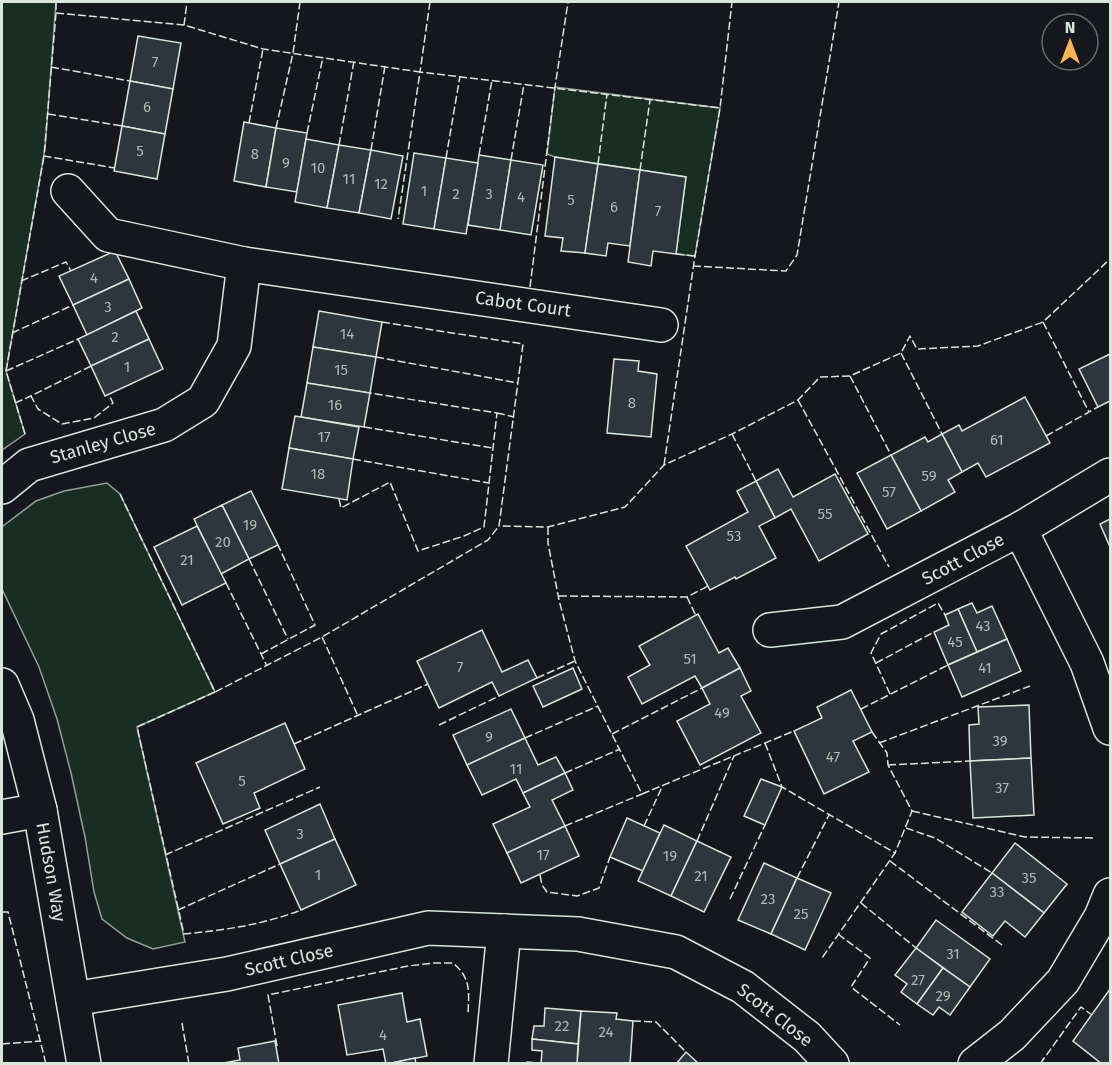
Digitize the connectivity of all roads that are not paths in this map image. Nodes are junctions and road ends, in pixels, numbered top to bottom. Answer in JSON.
{"nodes":[{"id":1,"x":68,"y":191,"type":"dead end"},
{"id":2,"x":244,"y":264,"type":"junction"},
{"id":3,"x":661,"y":325,"type":"dead end"},
{"id":4,"x":1110,"y":475,"type":"edge"},
{"id":5,"x":2,"y":487,"type":"edge"},
{"id":6,"x":1020,"y":530,"type":"junction"},
{"id":7,"x":770,"y":630,"type":"dead end"},
{"id":8,"x":2,"y":685,"type":"edge"},
{"id":9,"x":1110,"y":728,"type":"edge"},
{"id":10,"x":40,"y":810,"type":"junction"},
{"id":11,"x":2,"y":817,"type":"edge"},
{"id":12,"x":1110,"y":895,"type":"edge"},
{"id":13,"x":504,"y":931,"type":"junction"},
{"id":14,"x":73,"y":999,"type":"junction"},
{"id":15,"x":84,"y":1064,"type":"edge"},
{"id":16,"x":490,"y":1064,"type":"edge"},
{"id":17,"x":832,"y":1064,"type":"edge"},
{"id":18,"x":975,"y":1064,"type":"edge"}],
"edges":[{"from":1,"to":2,"type":"street"},
{"from":2,"to":3,"type":"street","name":"Cabot Court"},
{"from":2,"to":5,"type":"street","name":"Stanley Close"},
{"from":4,"to":6,"type":"street","name":"Scott Close"},
{"from":6,"to":7,"type":"street","name":"Scott Close"},
{"from":6,"to":9,"type":"street","name":"Scott Close"},
{"from":8,"to":10,"type":"street","name":"Hudson Way"},
{"from":10,"to":11,"type":"street"},
{"from":10,"to":14,"type":"street","name":"Hudson Way"},
{"from":12,"to":18,"type":"street"},
{"from":13,"to":14,"type":"street","name":"Scott Close"},
{"from":13,"to":16,"type":"street"},
{"from":13,"to":17,"type":"street","name":"Scott Close"},
{"from":14,"to":15,"type":"street","name":"Hudson Way"}]}
